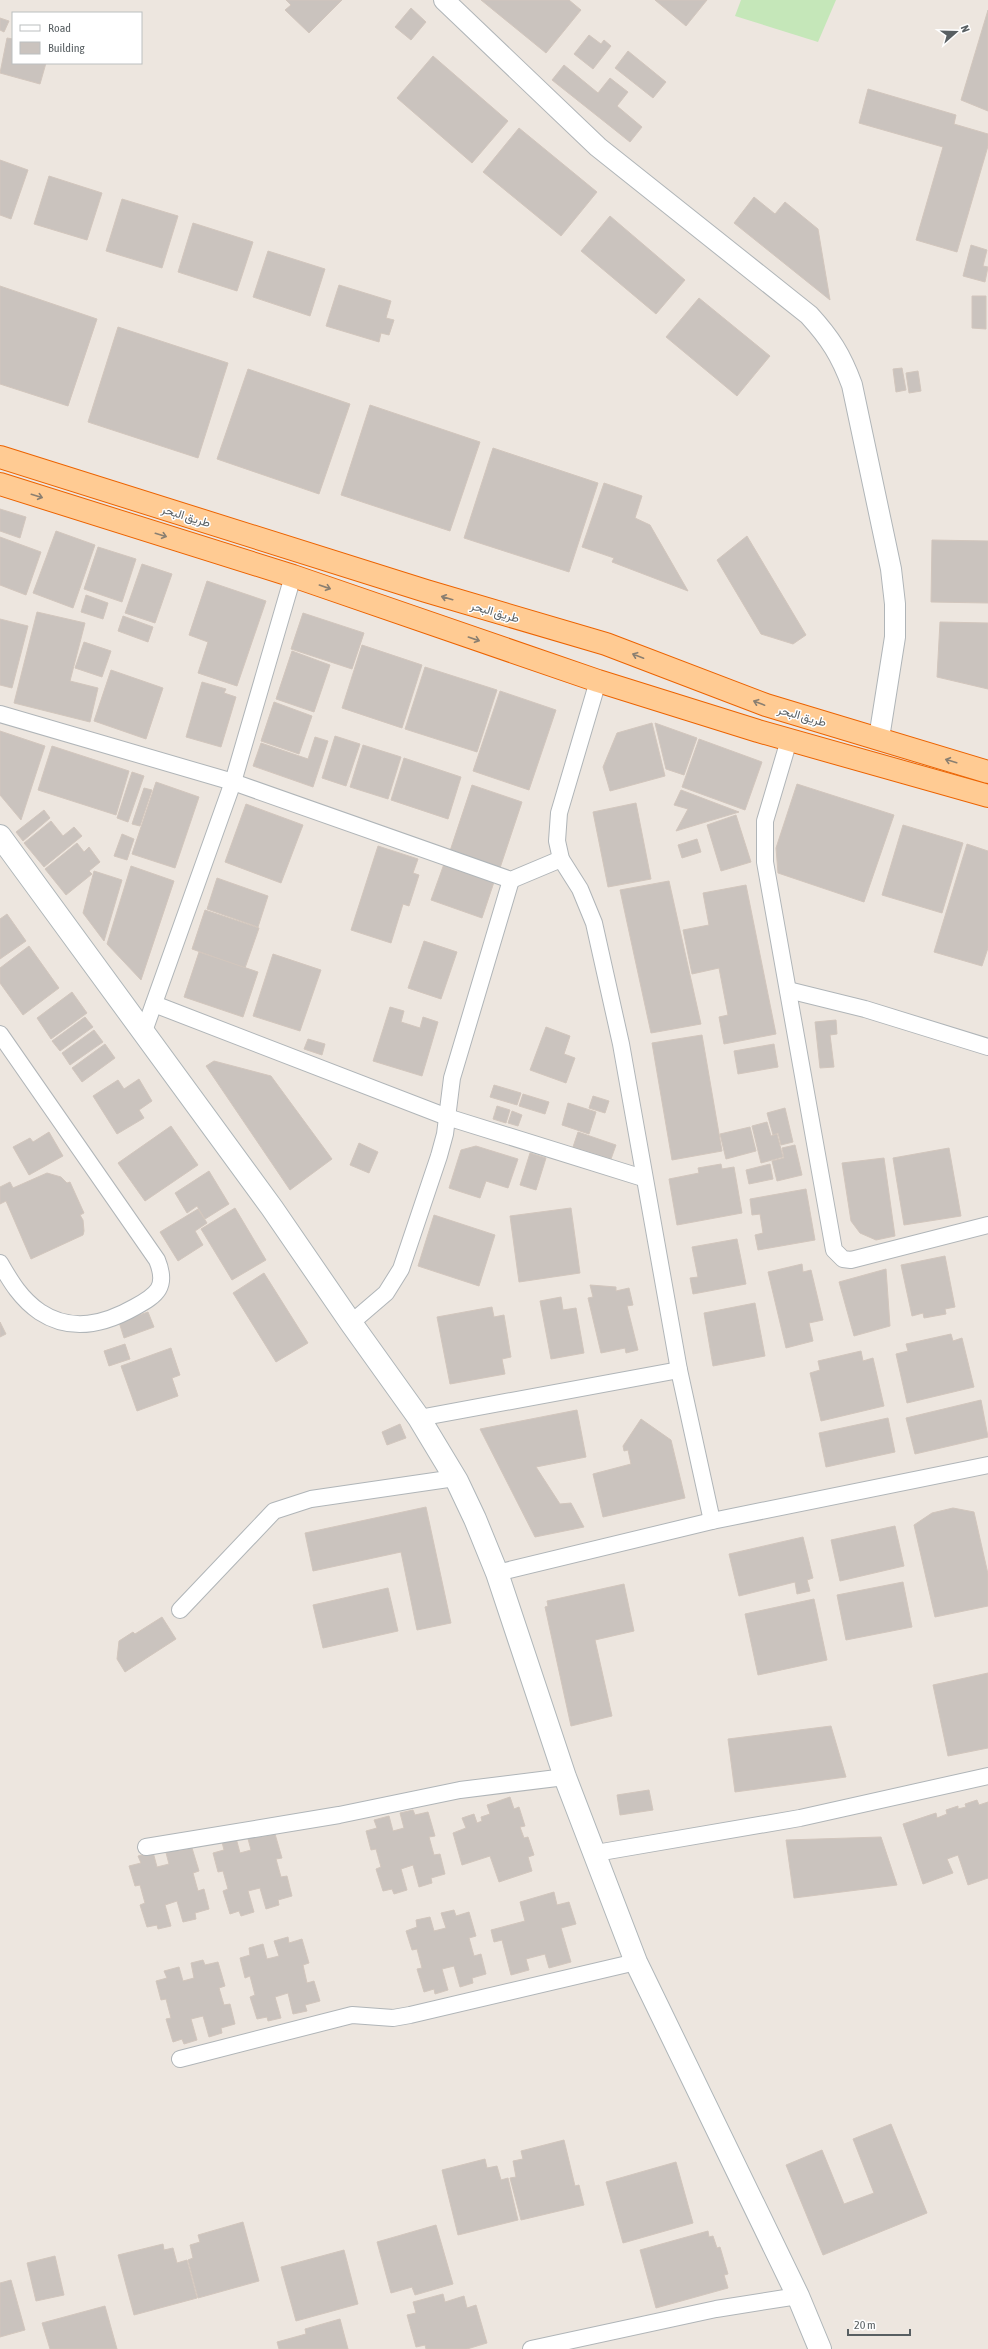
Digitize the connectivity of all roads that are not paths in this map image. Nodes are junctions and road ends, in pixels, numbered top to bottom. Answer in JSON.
{"nodes":[{"id":1,"x":444,"y":0,"type":"edge"},
{"id":2,"x":0,"y":457,"type":"edge"},
{"id":3,"x":0,"y":484,"type":"edge"},
{"id":4,"x":293,"y":576,"type":"junction"},
{"id":5,"x":598,"y":681,"type":"junction"},
{"id":6,"x":0,"y":714,"type":"edge"},
{"id":7,"x":879,"y":738,"type":"junction"},
{"id":8,"x":789,"y":740,"type":"junction"},
{"id":9,"x":988,"y":772,"type":"edge"},
{"id":10,"x":233,"y":782,"type":"junction"},
{"id":11,"x":988,"y":796,"type":"edge"},
{"id":12,"x":0,"y":836,"type":"edge"},
{"id":13,"x":561,"y":859,"type":"junction"},
{"id":14,"x":511,"y":880,"type":"junction"},
{"id":15,"x":788,"y":990,"type":"junction"},
{"id":16,"x":154,"y":1004,"type":"junction"},
{"id":17,"x":0,"y":1034,"type":"edge"},
{"id":18,"x":143,"y":1034,"type":"junction"},
{"id":19,"x":988,"y":1047,"type":"edge"},
{"id":20,"x":447,"y":1118,"type":"junction"},
{"id":21,"x":643,"y":1178,"type":"junction"},
{"id":22,"x":988,"y":1225,"type":"edge"},
{"id":23,"x":0,"y":1263,"type":"edge"},
{"id":24,"x":351,"y":1323,"type":"junction"},
{"id":25,"x":679,"y":1370,"type":"junction"},
{"id":26,"x":419,"y":1418,"type":"junction"},
{"id":27,"x":988,"y":1465,"type":"edge"},
{"id":28,"x":455,"y":1478,"type":"junction"},
{"id":29,"x":712,"y":1521,"type":"junction"},
{"id":30,"x":497,"y":1573,"type":"junction"},
{"id":31,"x":180,"y":1610,"type":"dead end"},
{"id":32,"x":988,"y":1776,"type":"edge"},
{"id":33,"x":565,"y":1777,"type":"junction"},
{"id":34,"x":146,"y":1847,"type":"dead end"},
{"id":35,"x":596,"y":1853,"type":"junction"},
{"id":36,"x":636,"y":1962,"type":"junction"},
{"id":37,"x":180,"y":2059,"type":"dead end"},
{"id":38,"x":798,"y":2296,"type":"junction"},
{"id":39,"x":531,"y":2349,"type":"edge"},
{"id":40,"x":820,"y":2349,"type":"edge"}],
"edges":[{"from":1,"to":7,"type":"street"},
{"from":7,"to":2,"type":"highway","name":"طريق البحر","one_way":true},
{"from":3,"to":4,"type":"highway","name":"طريق البحر","one_way":true},
{"from":4,"to":5,"type":"highway","name":"طريق البحر","one_way":true},
{"from":4,"to":10,"type":"street"},
{"from":5,"to":8,"type":"highway","name":"طريق البحر"},
{"from":5,"to":13,"type":"street"},
{"from":6,"to":10,"type":"street"},
{"from":9,"to":7,"type":"highway","name":"طريق البحر","one_way":true},
{"from":8,"to":11,"type":"highway","name":"طريق البحر"},
{"from":8,"to":15,"type":"street"},
{"from":10,"to":14,"type":"street"},
{"from":10,"to":16,"type":"street"},
{"from":12,"to":18,"type":"main road"},
{"from":13,"to":14,"type":"street"},
{"from":13,"to":21,"type":"street"},
{"from":14,"to":20,"type":"street"},
{"from":15,"to":19,"type":"street"},
{"from":15,"to":22,"type":"street"},
{"from":16,"to":18,"type":"street"},
{"from":16,"to":20,"type":"street"},
{"from":17,"to":23,"type":"street"},
{"from":18,"to":24,"type":"main road"},
{"from":20,"to":21,"type":"street"},
{"from":20,"to":24,"type":"street"},
{"from":21,"to":25,"type":"street"},
{"from":24,"to":26,"type":"main road"},
{"from":25,"to":26,"type":"street"},
{"from":25,"to":29,"type":"street"},
{"from":26,"to":28,"type":"main road"},
{"from":27,"to":29,"type":"street"},
{"from":28,"to":30,"type":"main road"},
{"from":28,"to":31,"type":"street"},
{"from":29,"to":30,"type":"street"},
{"from":30,"to":33,"type":"main road"},
{"from":32,"to":35,"type":"street"},
{"from":33,"to":34,"type":"street"},
{"from":33,"to":35,"type":"main road"},
{"from":35,"to":36,"type":"main road"},
{"from":36,"to":37,"type":"street"},
{"from":36,"to":38,"type":"main road"},
{"from":38,"to":39,"type":"street"},
{"from":38,"to":40,"type":"main road"}]}
